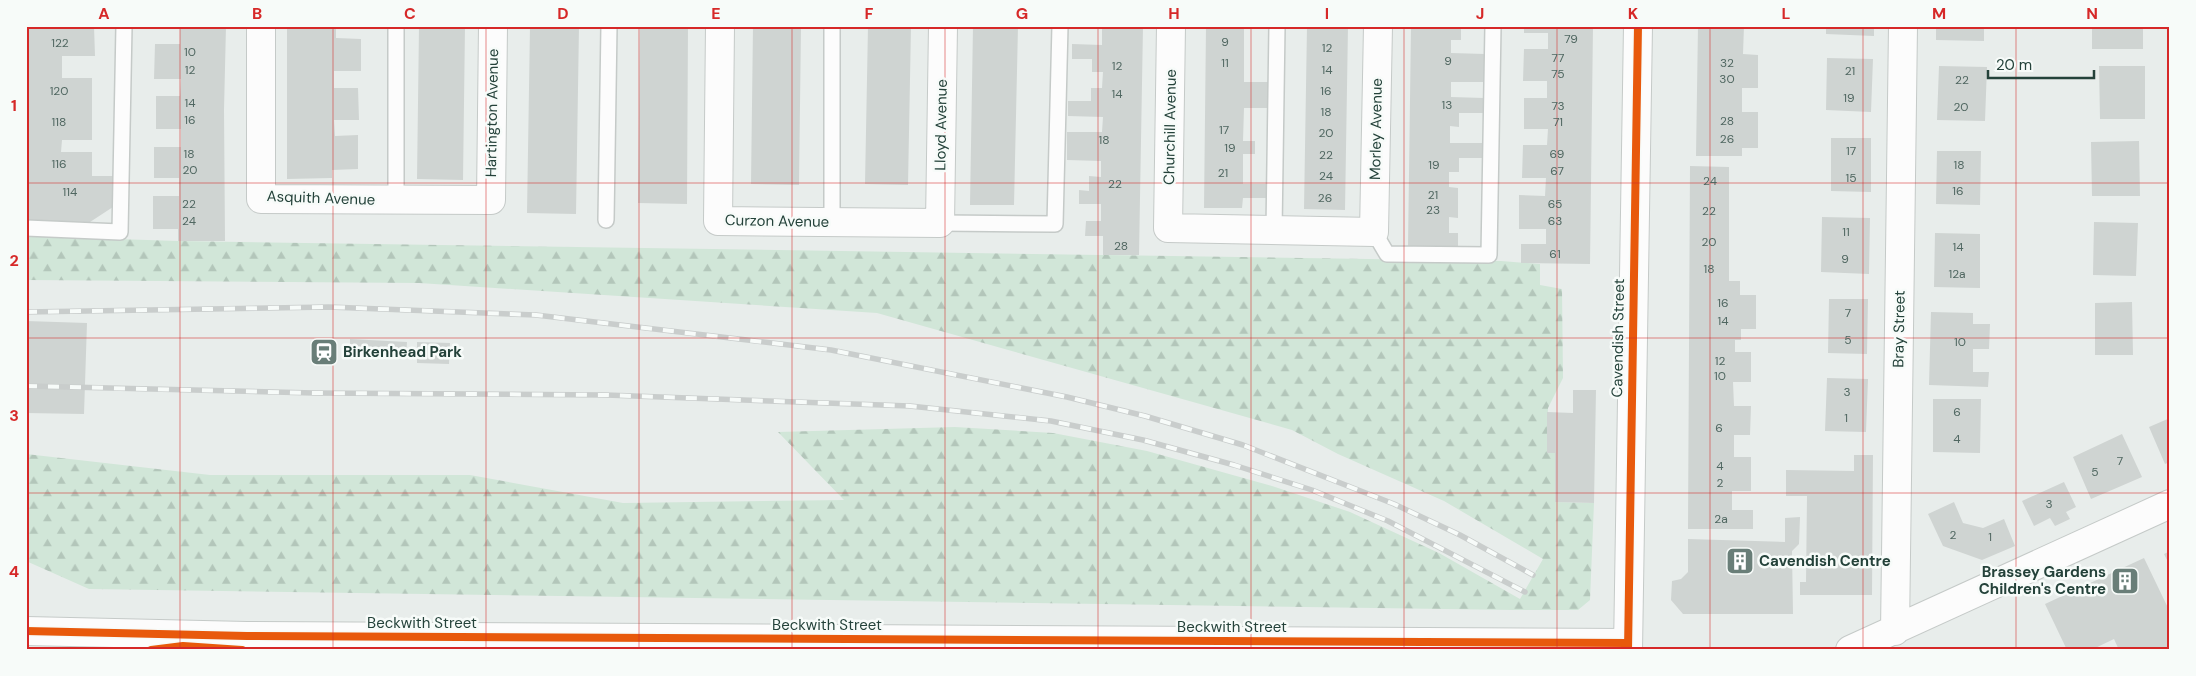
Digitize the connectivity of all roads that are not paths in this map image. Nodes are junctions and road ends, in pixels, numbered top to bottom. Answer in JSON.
{"nodes":[{"id":1,"x":124,"y":26,"type":"edge"},
{"id":2,"x":261,"y":26,"type":"edge"},
{"id":3,"x":396,"y":26,"type":"edge"},
{"id":4,"x":493,"y":26,"type":"edge"},
{"id":5,"x":610,"y":26,"type":"edge"},
{"id":6,"x":720,"y":26,"type":"edge"},
{"id":7,"x":832,"y":26,"type":"edge"},
{"id":8,"x":943,"y":26,"type":"edge"},
{"id":9,"x":1060,"y":26,"type":"edge"},
{"id":10,"x":1171,"y":26,"type":"edge"},
{"id":11,"x":1277,"y":26,"type":"edge"},
{"id":12,"x":1378,"y":26,"type":"edge"},
{"id":13,"x":1493,"y":26,"type":"edge"},
{"id":14,"x":1638,"y":26,"type":"edge"},
{"id":15,"x":1903,"y":26,"type":"edge"},
{"id":16,"x":396,"y":199,"type":"junction"},
{"id":17,"x":491,"y":200,"type":"joint"},
{"id":18,"x":606,"y":220,"type":"dead end"},
{"id":19,"x":832,"y":222,"type":"junction"},
{"id":20,"x":940,"y":223,"type":"junction"},
{"id":21,"x":26,"y":228,"type":"edge"},
{"id":22,"x":1274,"y":230,"type":"junction"},
{"id":23,"x":1374,"y":232,"type":"junction"},
{"id":24,"x":2170,"y":504,"type":"edge"},
{"id":25,"x":26,"y":631,"type":"edge"},
{"id":26,"x":1895,"y":631,"type":"junction"},
{"id":27,"x":246,"y":643,"type":"edge"},
{"id":28,"x":767,"y":644,"type":"edge"},
{"id":29,"x":1419,"y":646,"type":"edge"},
{"id":30,"x":1628,"y":646,"type":"edge"},
{"id":31,"x":1850,"y":650,"type":"edge"}],
"edges":[{"from":1,"to":21,"type":"lane"},
{"from":2,"to":16,"type":"street","name":"Asquith Avenue"},
{"from":3,"to":16,"type":"lane"},
{"from":4,"to":17,"type":"street","name":"Hartington Avenue"},
{"from":5,"to":18,"type":"lane"},
{"from":6,"to":19,"type":"street","name":"Curzon Avenue"},
{"from":7,"to":19,"type":"lane"},
{"from":8,"to":20,"type":"street","name":"Lloyd Avenue"},
{"from":9,"to":20,"type":"lane"},
{"from":10,"to":22,"type":"street","name":"Churchill Avenue"},
{"from":11,"to":22,"type":"lane"},
{"from":12,"to":23,"type":"street","name":"Morley Avenue"},
{"from":13,"to":23,"type":"lane"},
{"from":14,"to":30,"type":"street","name":"Cavendish Street"},
{"from":15,"to":26,"type":"street","name":"Bray Street"},
{"from":16,"to":17,"type":"street","name":"Asquith Avenue"},
{"from":19,"to":20,"type":"street","name":"Curzon Avenue"},
{"from":22,"to":23,"type":"street"},
{"from":24,"to":26,"type":"street"},
{"from":25,"to":27,"type":"street","name":"Beckwith Street"},
{"from":26,"to":31,"type":"street"},
{"from":27,"to":28,"type":"street","name":"Beckwith Street"},
{"from":28,"to":29,"type":"street","name":"Beckwith Street"},
{"from":29,"to":30,"type":"street","name":"Beckwith Street"}]}
